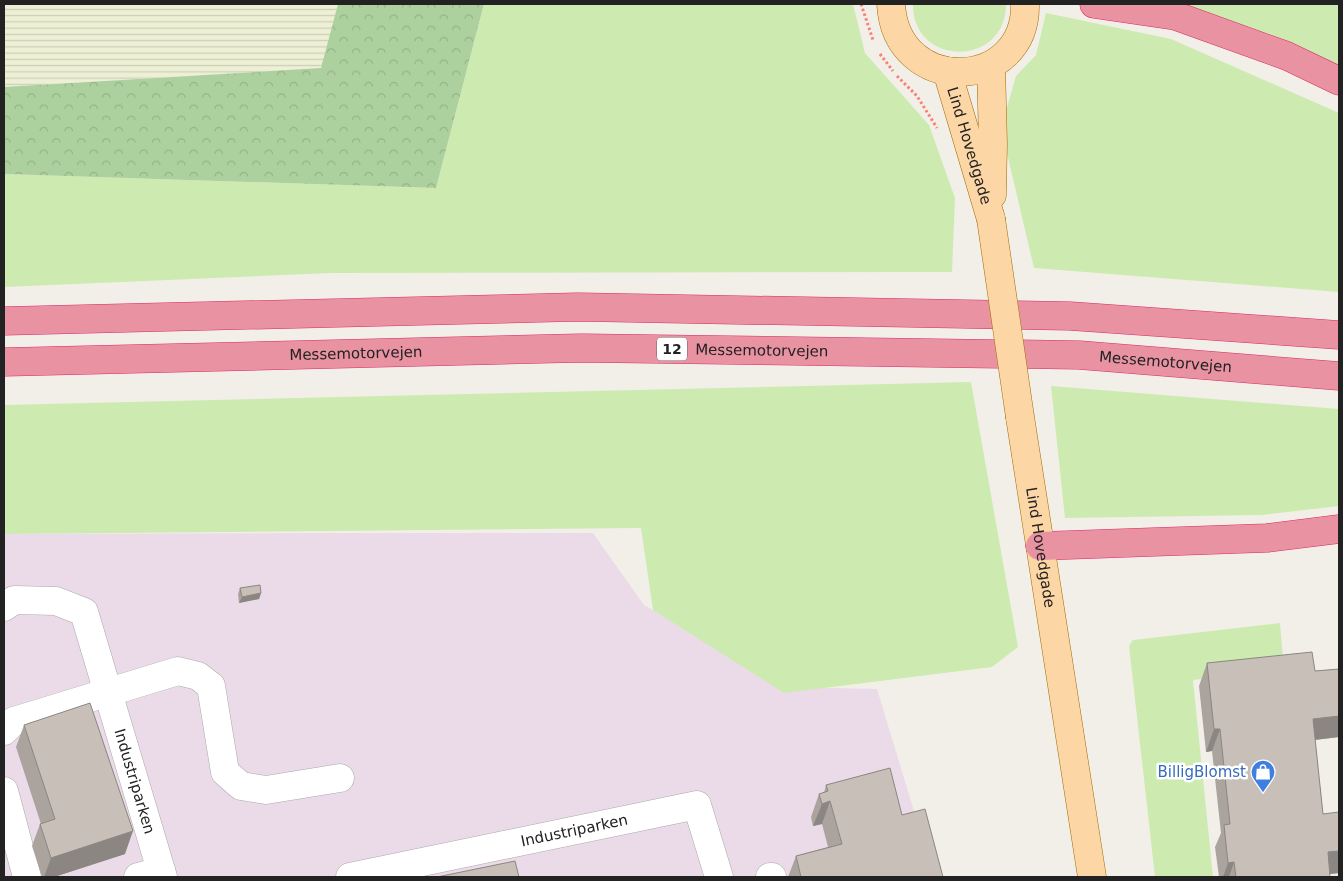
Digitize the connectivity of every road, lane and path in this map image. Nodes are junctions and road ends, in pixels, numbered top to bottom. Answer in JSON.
{"nodes":[{"id":1,"x":861,"y":4,"type":"edge"},
{"id":2,"x":891,"y":4,"type":"edge"},
{"id":3,"x":1025,"y":4,"type":"edge"},
{"id":4,"x":1094,"y":4,"type":"edge"},
{"id":5,"x":874,"y":44,"type":"dead end"},
{"id":6,"x":878,"y":50,"type":"dead end"},
{"id":7,"x":991,"y":65,"type":"junction"},
{"id":8,"x":947,"y":71,"type":"junction"},
{"id":9,"x":1339,"y":82,"type":"edge"},
{"id":10,"x":939,"y":134,"type":"dead end"},
{"id":11,"x":991,"y":219,"type":"junction"},
{"id":12,"x":4,"y":321,"type":"edge"},
{"id":13,"x":1339,"y":335,"type":"edge"},
{"id":14,"x":4,"y":362,"type":"edge"},
{"id":15,"x":1339,"y":376,"type":"edge"},
{"id":16,"x":1339,"y":529,"type":"edge"},
{"id":17,"x":1040,"y":546,"type":"junction"},
{"id":18,"x":4,"y":607,"type":"edge"},
{"id":19,"x":108,"y":693,"type":"junction"},
{"id":20,"x":4,"y":732,"type":"edge"},
{"id":21,"x":340,"y":778,"type":"dead end"},
{"id":22,"x":4,"y":791,"type":"edge"},
{"id":23,"x":154,"y":875,"type":"edge"},
{"id":24,"x":368,"y":875,"type":"edge"},
{"id":25,"x":26,"y":877,"type":"edge"},
{"id":26,"x":719,"y":877,"type":"edge"},
{"id":27,"x":1092,"y":877,"type":"edge"}],
"edges":[{"from":1,"to":5,"type":"path"},
{"from":2,"to":8,"type":"main road"},
{"from":3,"to":7,"type":"main road"},
{"from":4,"to":9,"type":"highway"},
{"from":6,"to":10,"type":"path"},
{"from":7,"to":8,"type":"main road"},
{"from":7,"to":11,"type":"main road","name":"Lind Hovedgade"},
{"from":8,"to":11,"type":"main road","name":"Lind Hovedgade"},
{"from":11,"to":17,"type":"main road","name":"Lind Hovedgade","bridge":true},
{"from":12,"to":13,"type":"highway"},
{"from":14,"to":15,"type":"highway","name":"Messemotorvejen","number":"12"},
{"from":16,"to":17,"type":"highway"},
{"from":17,"to":27,"type":"main road","name":"Lind Hovedgade"},
{"from":18,"to":19,"type":"street","name":"Industriparken"},
{"from":19,"to":20,"type":"street"},
{"from":19,"to":21,"type":"street"},
{"from":19,"to":23,"type":"street","name":"Industriparken"},
{"from":22,"to":25,"type":"street"},
{"from":24,"to":26,"type":"street","name":"Industriparken"}]}
